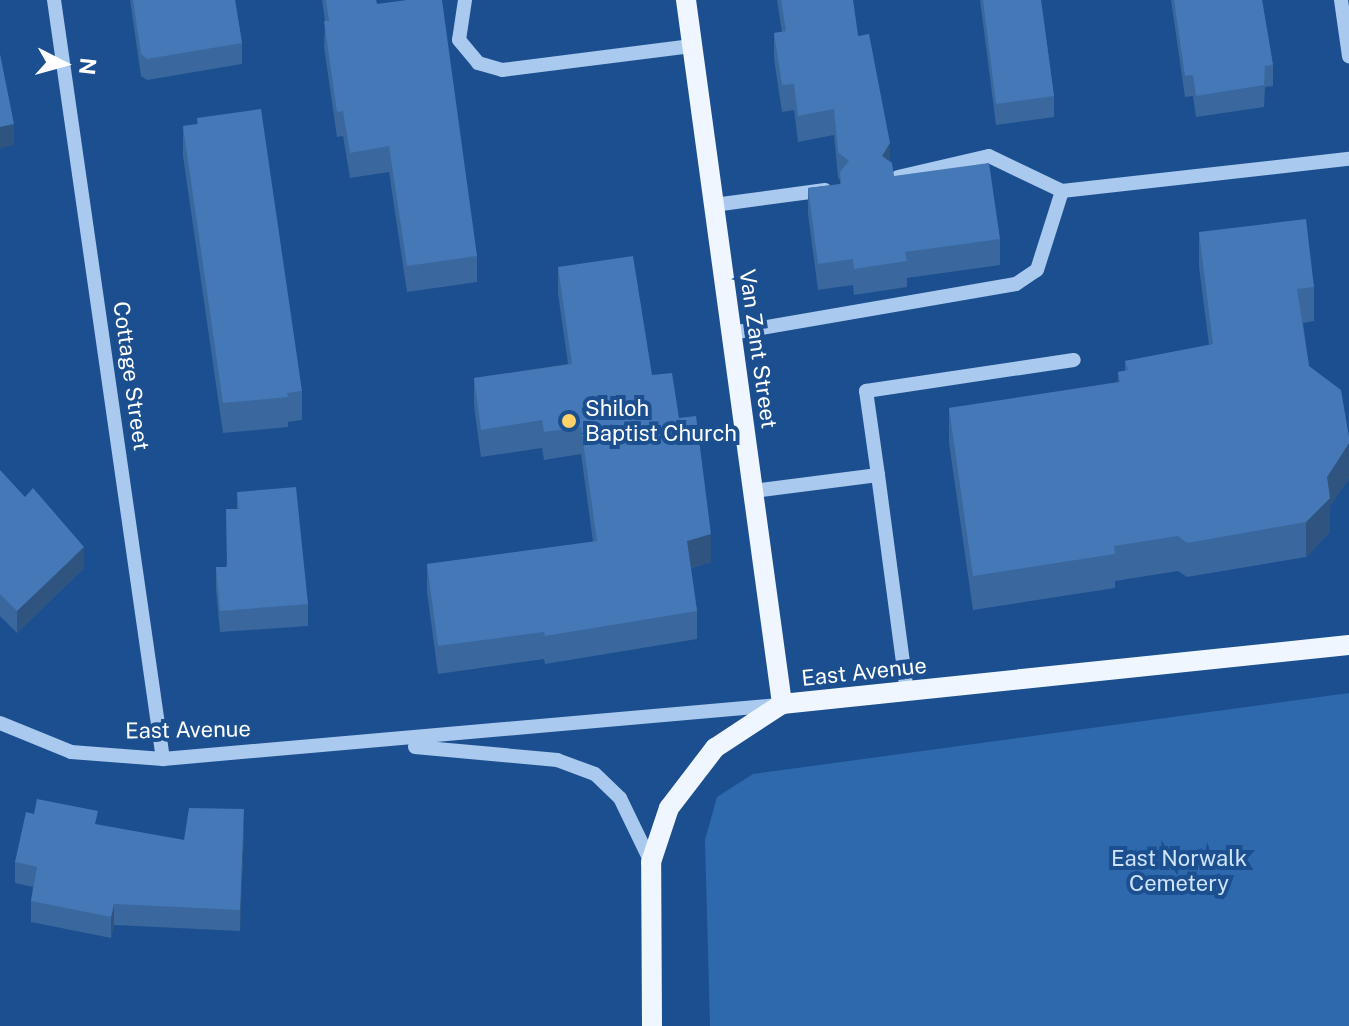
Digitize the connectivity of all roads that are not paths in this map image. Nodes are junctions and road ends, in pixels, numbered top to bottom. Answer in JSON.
{"nodes":[{"id":1,"x":54,"y":0,"type":"edge"},
{"id":2,"x":465,"y":0,"type":"edge"},
{"id":3,"x":686,"y":0,"type":"edge"},
{"id":4,"x":1341,"y":0,"type":"edge"},
{"id":5,"x":693,"y":46,"type":"junction"},
{"id":6,"x":1349,"y":56,"type":"edge"},
{"id":7,"x":1349,"y":159,"type":"edge"},
{"id":8,"x":891,"y":179,"type":"edge"},
{"id":9,"x":839,"y":188,"type":"edge"},
{"id":10,"x":1062,"y":191,"type":"junction"},
{"id":11,"x":714,"y":205,"type":"junction"},
{"id":12,"x":732,"y":333,"type":"junction"},
{"id":13,"x":1074,"y":360,"type":"dead end"},
{"id":14,"x":878,"y":475,"type":"junction"},
{"id":15,"x":753,"y":491,"type":"junction"},
{"id":16,"x":1349,"y":645,"type":"edge"},
{"id":17,"x":907,"y":692,"type":"junction"},
{"id":18,"x":782,"y":704,"type":"junction"},
{"id":19,"x":0,"y":723,"type":"edge"},
{"id":20,"x":383,"y":743,"type":"junction"},
{"id":21,"x":163,"y":759,"type":"junction"},
{"id":22,"x":651,"y":862,"type":"junction"},
{"id":23,"x":652,"y":1026,"type":"edge"}],
"edges":[{"from":1,"to":21,"type":"street","name":"Cottage Street"},
{"from":2,"to":5,"type":"street"},
{"from":3,"to":5,"type":"main road","name":"Van Zant Street"},
{"from":4,"to":6,"type":"street"},
{"from":5,"to":11,"type":"main road","name":"Van Zant Street"},
{"from":7,"to":10,"type":"street"},
{"from":8,"to":10,"type":"street"},
{"from":9,"to":11,"type":"street"},
{"from":10,"to":12,"type":"street"},
{"from":11,"to":12,"type":"main road","name":"Van Zant Street"},
{"from":12,"to":15,"type":"main road","name":"Van Zant Street"},
{"from":13,"to":14,"type":"street"},
{"from":14,"to":15,"type":"street"},
{"from":14,"to":17,"type":"street"},
{"from":15,"to":18,"type":"main road","name":"Van Zant Street"},
{"from":16,"to":17,"type":"main road","name":"East Avenue"},
{"from":17,"to":18,"type":"main road","name":"East Avenue"},
{"from":18,"to":20,"type":"street","name":"East Avenue"},
{"from":18,"to":22,"type":"main road"},
{"from":19,"to":21,"type":"street","name":"East Avenue"},
{"from":20,"to":21,"type":"street","name":"East Avenue"},
{"from":20,"to":22,"type":"street","name":"East Avenue"},
{"from":22,"to":23,"type":"main road"}]}
